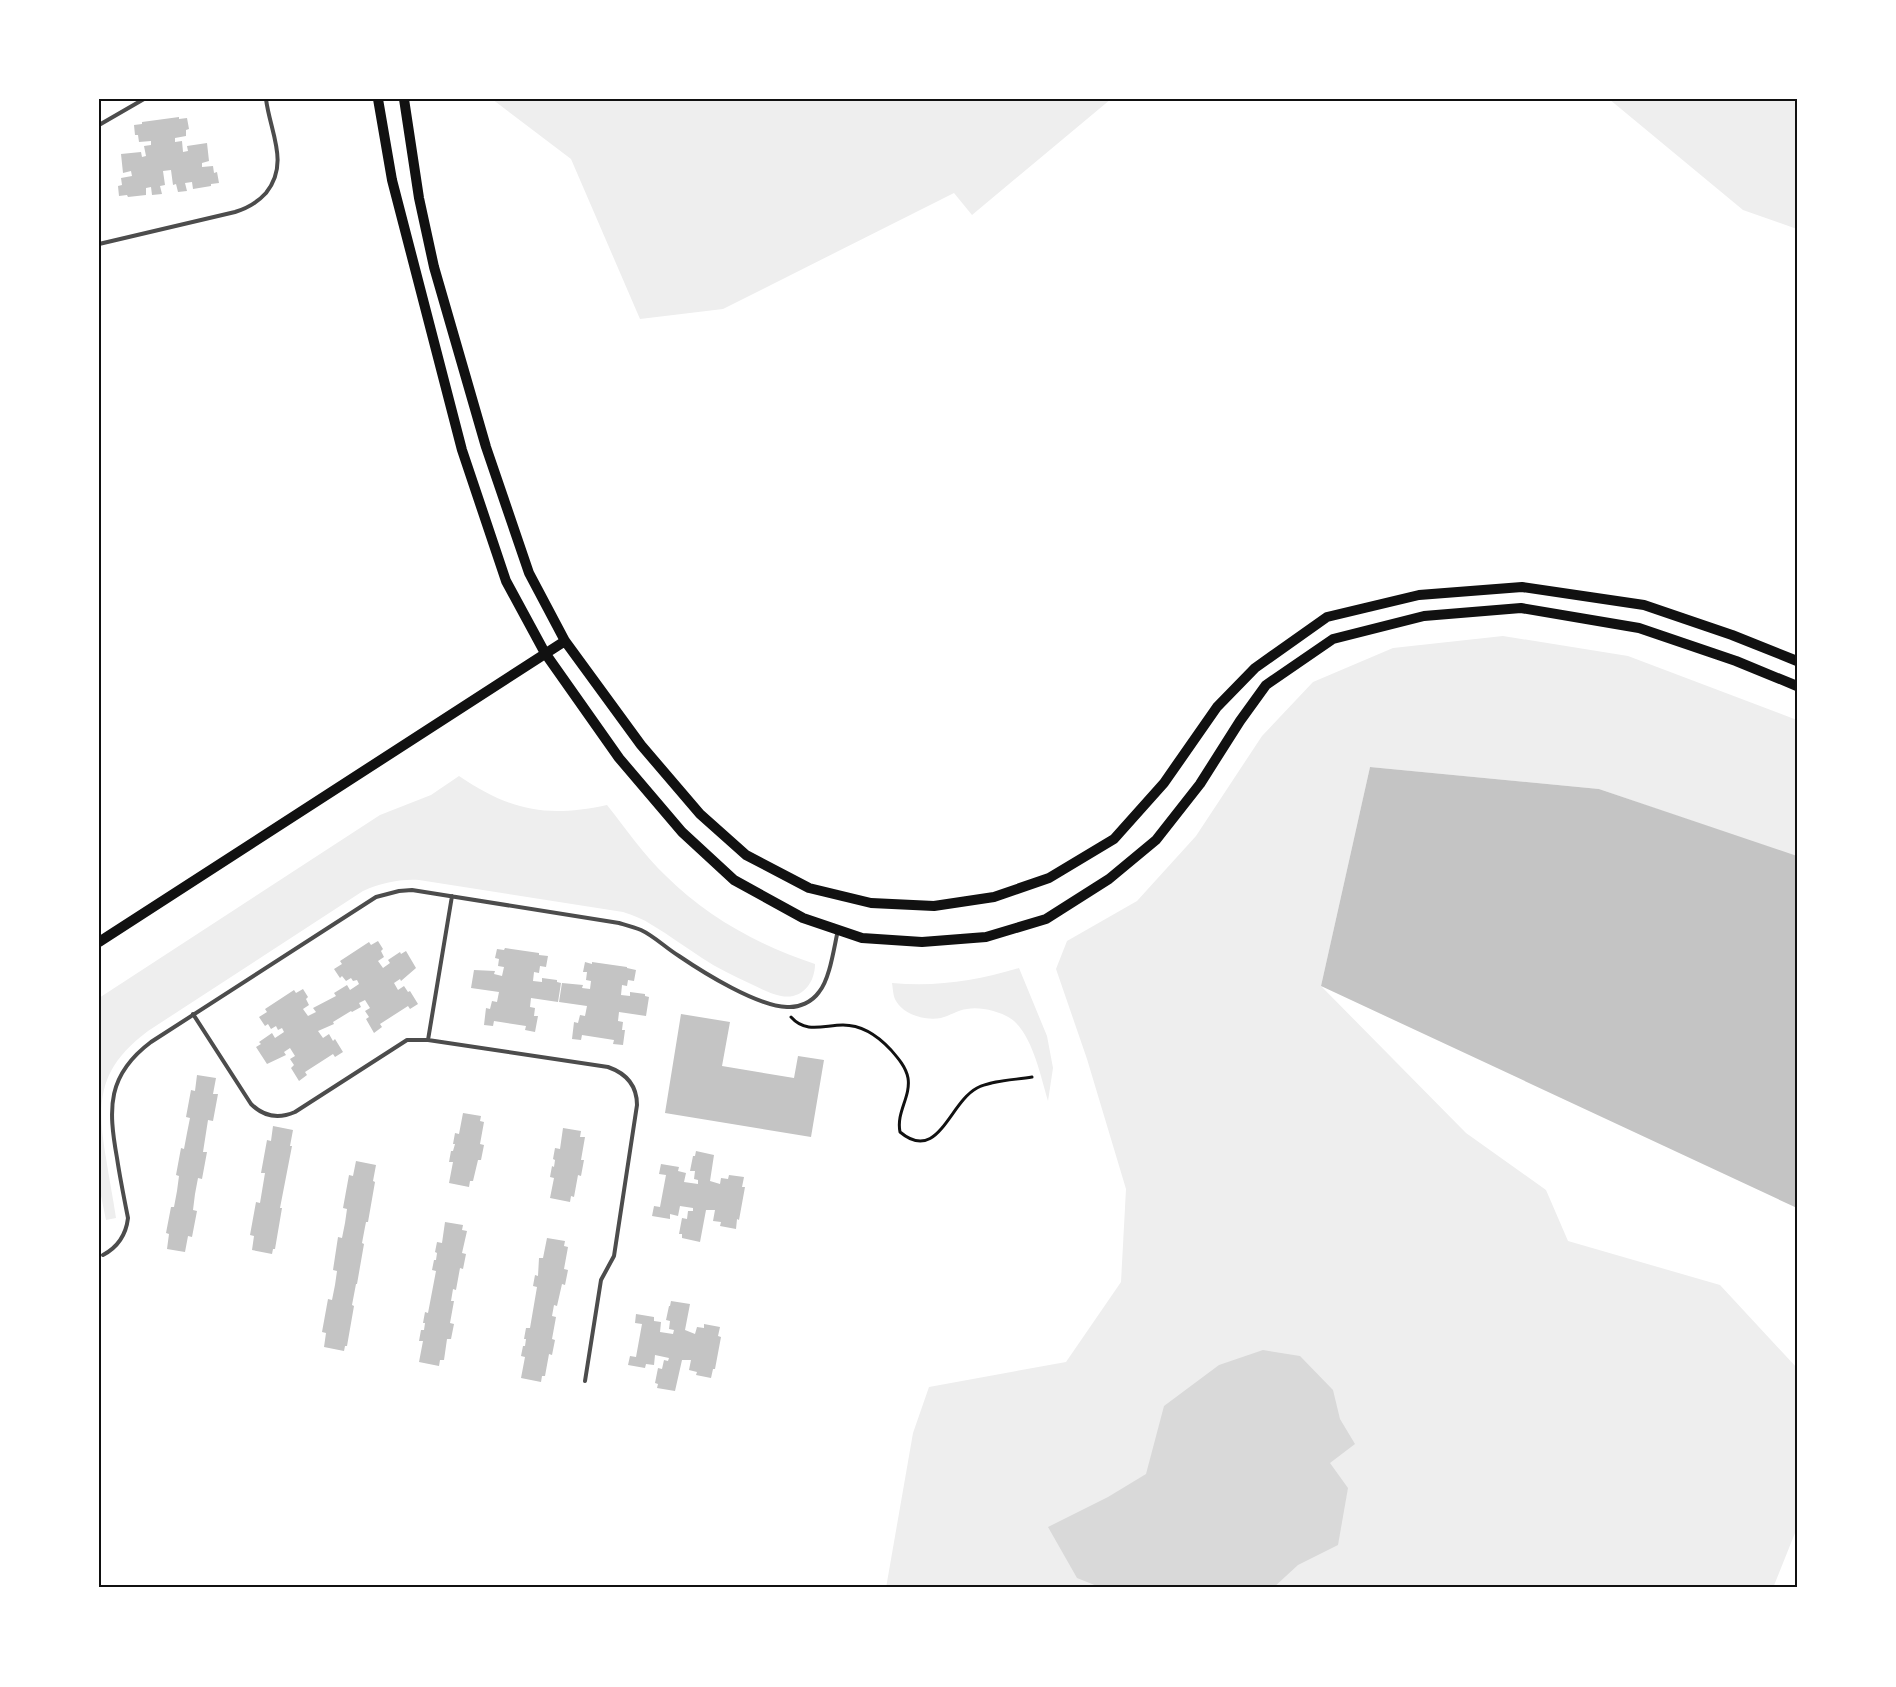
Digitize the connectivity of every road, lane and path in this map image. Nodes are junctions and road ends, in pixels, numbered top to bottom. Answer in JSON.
{"nodes":[{"id":1,"x":144,"y":99,"type":"edge"},
{"id":2,"x":266,"y":99,"type":"edge"},
{"id":3,"x":378,"y":99,"type":"edge"},
{"id":4,"x":404,"y":99,"type":"edge"},
{"id":5,"x":99,"y":125,"type":"edge"},
{"id":6,"x":99,"y":244,"type":"edge"},
{"id":7,"x":565,"y":641,"type":"junction"},
{"id":8,"x":544,"y":653,"type":"junction"},
{"id":9,"x":1797,"y":661,"type":"edge"},
{"id":10,"x":1797,"y":686,"type":"edge"},
{"id":11,"x":452,"y":896,"type":"junction"},
{"id":12,"x":838,"y":930,"type":"junction"},
{"id":13,"x":99,"y":942,"type":"edge"},
{"id":14,"x":786,"y":1007,"type":"junction"},
{"id":15,"x":193,"y":1014,"type":"junction"},
{"id":16,"x":428,"y":1040,"type":"junction"},
{"id":17,"x":1032,"y":1077,"type":"dead end"},
{"id":18,"x":103,"y":1255,"type":"dead end"},
{"id":19,"x":585,"y":1381,"type":"dead end"}],
"edges":[{"from":1,"to":5,"type":"lane"},
{"from":2,"to":6,"type":"lane"},
{"from":3,"to":8,"type":"main road"},
{"from":4,"to":7,"type":"main road"},
{"from":7,"to":8,"type":"main road"},
{"from":7,"to":9,"type":"main road"},
{"from":8,"to":12,"type":"main road"},
{"from":8,"to":13,"type":"main road"},
{"from":10,"to":12,"type":"main road"},
{"from":11,"to":14,"type":"lane"},
{"from":11,"to":15,"type":"lane"},
{"from":11,"to":16,"type":"lane"},
{"from":12,"to":14,"type":"lane"},
{"from":14,"to":17,"type":"path"},
{"from":15,"to":16,"type":"lane"},
{"from":15,"to":18,"type":"lane"},
{"from":16,"to":19,"type":"lane"}]}
